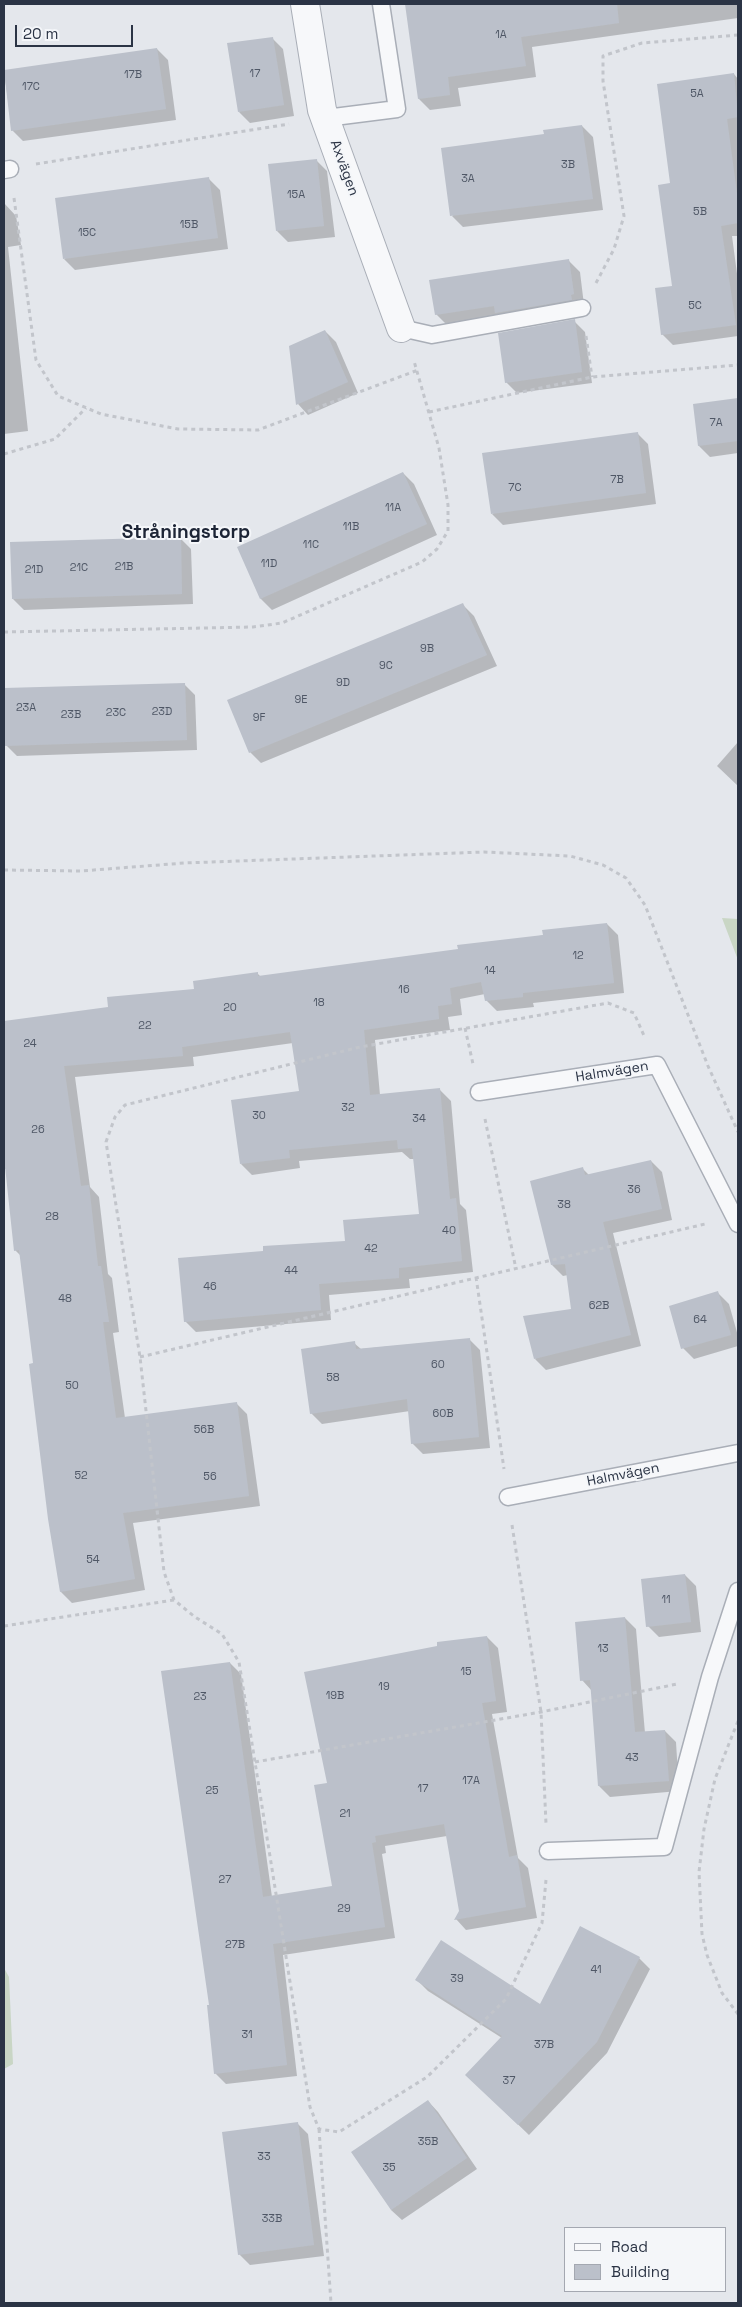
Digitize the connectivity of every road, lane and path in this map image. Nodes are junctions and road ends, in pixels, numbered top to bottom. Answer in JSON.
{"nodes":[{"id":1,"x":305,"y":4,"type":"edge"},
{"id":2,"x":381,"y":4,"type":"edge"},
{"id":3,"x":738,"y":35,"type":"edge"},
{"id":4,"x":326,"y":118,"type":"junction"},
{"id":5,"x":7,"y":169,"type":"edge"},
{"id":6,"x":582,"y":308,"type":"junction"},
{"id":7,"x":401,"y":328,"type":"junction"},
{"id":8,"x":738,"y":365,"type":"edge"},
{"id":9,"x":418,"y":370,"type":"junction"},
{"id":10,"x":592,"y":377,"type":"junction"},
{"id":11,"x":86,"y":408,"type":"junction"},
{"id":12,"x":429,"y":412,"type":"junction"},
{"id":13,"x":4,"y":454,"type":"edge"},
{"id":14,"x":4,"y":632,"type":"edge"},
{"id":15,"x":4,"y":870,"type":"edge"},
{"id":16,"x":465,"y":1028,"type":"junction"},
{"id":17,"x":657,"y":1065,"type":"junction"},
{"id":18,"x":479,"y":1092,"type":"junction"},
{"id":19,"x":738,"y":1131,"type":"edge"},
{"id":20,"x":736,"y":1221,"type":"edge"},
{"id":21,"x":516,"y":1269,"type":"junction"},
{"id":22,"x":140,"y":1357,"type":"junction"},
{"id":23,"x":738,"y":1452,"type":"edge"},
{"id":24,"x":508,"y":1497,"type":"dead end"},
{"id":25,"x":738,"y":1591,"type":"edge"},
{"id":26,"x":174,"y":1600,"type":"junction"},
{"id":27,"x":4,"y":1626,"type":"edge"},
{"id":28,"x":710,"y":1677,"type":"junction"},
{"id":29,"x":541,"y":1712,"type":"junction"},
{"id":30,"x":738,"y":1721,"type":"edge"},
{"id":31,"x":255,"y":1762,"type":"junction"},
{"id":32,"x":548,"y":1851,"type":"junction"},
{"id":33,"x":738,"y":2014,"type":"edge"},
{"id":34,"x":319,"y":2129,"type":"junction"},
{"id":35,"x":331,"y":2303,"type":"edge"}],
"edges":[{"from":1,"to":4,"type":"street","name":"Axvägen"},
{"from":2,"to":4,"type":"lane"},
{"from":3,"to":6,"type":"path"},
{"from":4,"to":5,"type":"path"},
{"from":4,"to":7,"type":"street","name":"Axvägen"},
{"from":5,"to":11,"type":"path"},
{"from":6,"to":7,"type":"lane"},
{"from":6,"to":10,"type":"path"},
{"from":7,"to":9,"type":"path"},
{"from":8,"to":10,"type":"path"},
{"from":9,"to":11,"type":"path"},
{"from":9,"to":12,"type":"path"},
{"from":10,"to":12,"type":"path"},
{"from":11,"to":13,"type":"path"},
{"from":12,"to":14,"type":"path"},
{"from":15,"to":19,"type":"path"},
{"from":16,"to":17,"type":"path"},
{"from":16,"to":18,"type":"path"},
{"from":16,"to":22,"type":"path"},
{"from":17,"to":18,"type":"lane","name":"Halmvägen"},
{"from":17,"to":20,"type":"lane","name":"Halmvägen"},
{"from":18,"to":21,"type":"path"},
{"from":20,"to":21,"type":"path"},
{"from":21,"to":22,"type":"path"},
{"from":22,"to":26,"type":"path"},
{"from":23,"to":24,"type":"lane","name":"Halmvägen"},
{"from":25,"to":28,"type":"lane"},
{"from":26,"to":27,"type":"path"},
{"from":26,"to":31,"type":"path"},
{"from":28,"to":29,"type":"path"},
{"from":28,"to":32,"type":"lane"},
{"from":29,"to":31,"type":"path"},
{"from":29,"to":32,"type":"path"},
{"from":30,"to":33,"type":"path"},
{"from":31,"to":34,"type":"path"},
{"from":32,"to":34,"type":"path"},
{"from":34,"to":35,"type":"path"}]}
